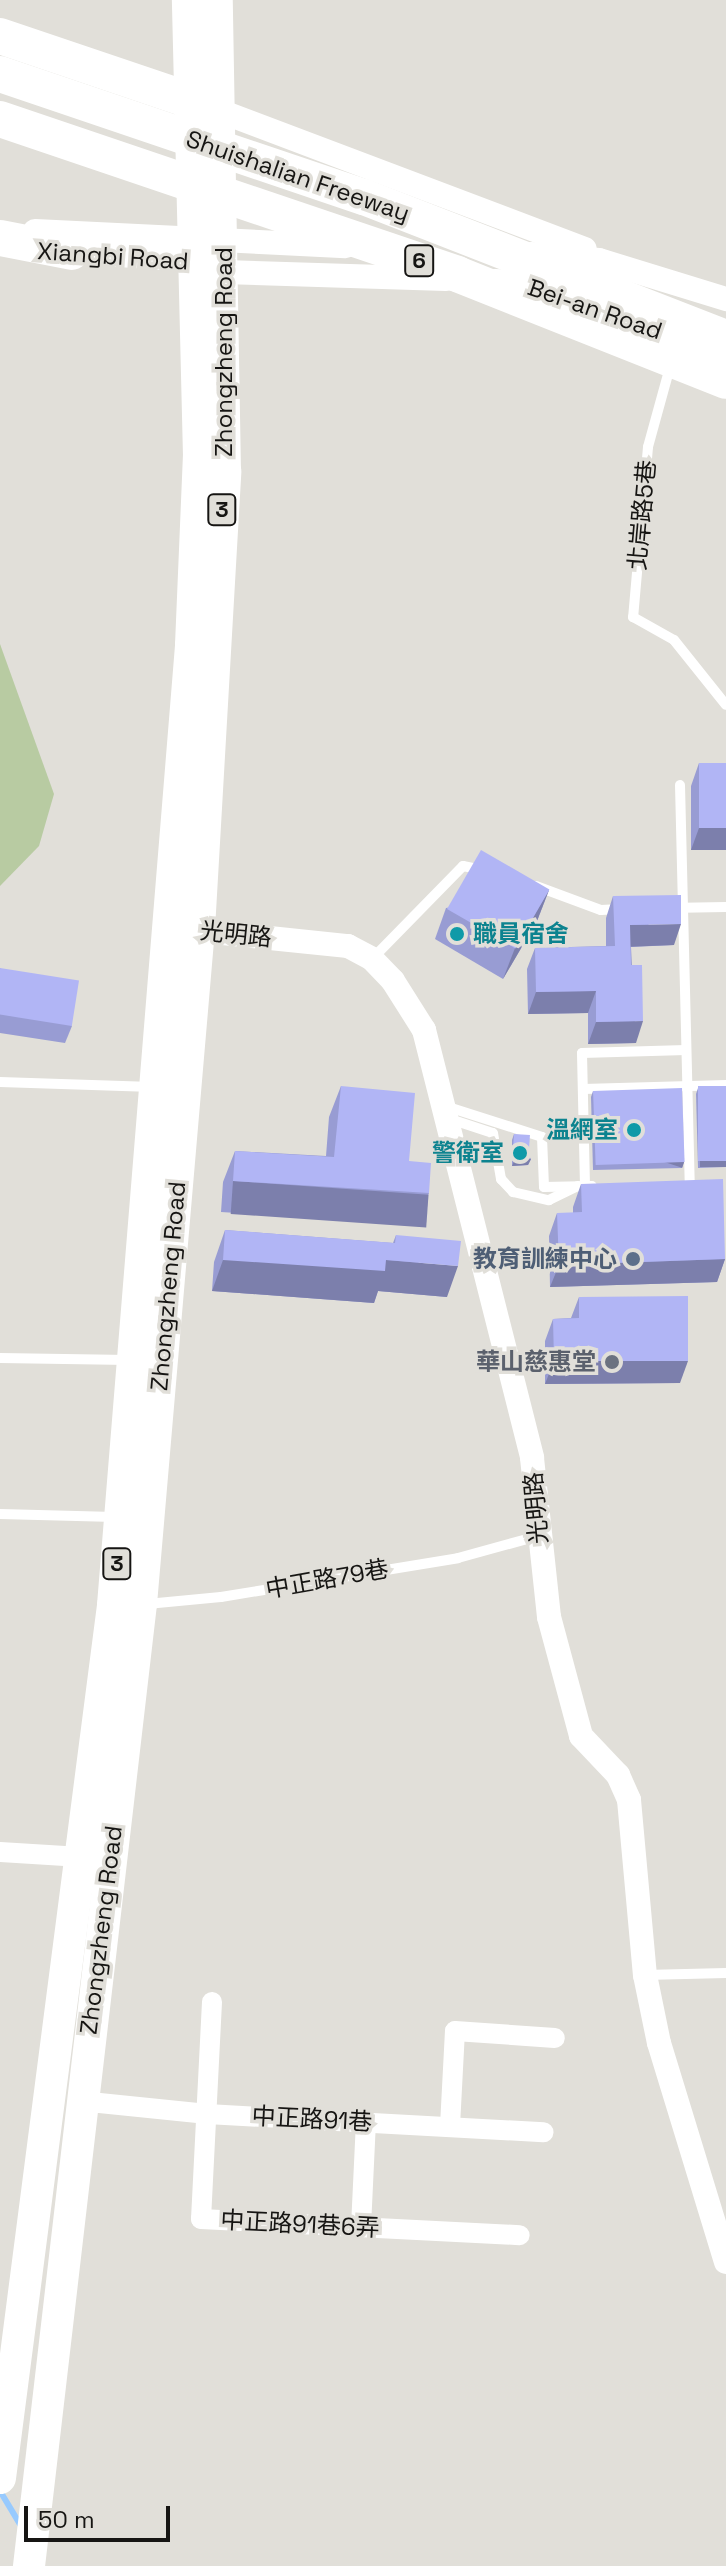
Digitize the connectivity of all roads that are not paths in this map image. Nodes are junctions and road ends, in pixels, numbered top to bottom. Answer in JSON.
{"nodes":[{"id":1,"x":188,"y":0,"type":"edge"},
{"id":2,"x":217,"y":0,"type":"edge"},
{"id":3,"x":0,"y":36,"type":"edge"},
{"id":4,"x":0,"y":74,"type":"edge"},
{"id":5,"x":204,"y":105,"type":"junction"},
{"id":6,"x":0,"y":119,"type":"edge"},
{"id":7,"x":0,"y":229,"type":"edge"},
{"id":8,"x":0,"y":238,"type":"edge"},
{"id":9,"x":0,"y":249,"type":"edge"},
{"id":10,"x":72,"y":252,"type":"junction"},
{"id":11,"x":210,"y":253,"type":"junction"},
{"id":12,"x":655,"y":275,"type":"junction"},
{"id":13,"x":726,"y":299,"type":"edge"},
{"id":14,"x":687,"y":314,"type":"dead end"},
{"id":15,"x":726,"y":338,"type":"edge"},
{"id":16,"x":679,"y":339,"type":"junction"},
{"id":17,"x":726,"y":358,"type":"edge"},
{"id":18,"x":726,"y":381,"type":"edge"},
{"id":19,"x":726,"y":705,"type":"edge"},
{"id":20,"x":680,"y":785,"type":"dead end"},
{"id":21,"x":490,"y":872,"type":"edge"},
{"id":22,"x":517,"y":879,"type":"edge"},
{"id":23,"x":726,"y":907,"type":"edge"},
{"id":24,"x":655,"y":908,"type":"edge"},
{"id":25,"x":682,"y":908,"type":"junction"},
{"id":26,"x":628,"y":909,"type":"edge"},
{"id":27,"x":184,"y":929,"type":"junction"},
{"id":28,"x":372,"y":959,"type":"junction"},
{"id":29,"x":686,"y":1050,"type":"junction"},
{"id":30,"x":0,"y":1082,"type":"edge"},
{"id":31,"x":726,"y":1085,"type":"edge"},
{"id":32,"x":687,"y":1086,"type":"junction"},
{"id":33,"x":155,"y":1087,"type":"junction"},
{"id":34,"x":583,"y":1089,"type":"junction"},
{"id":35,"x":446,"y":1112,"type":"junction"},
{"id":36,"x":675,"y":1184,"type":"edge"},
{"id":37,"x":690,"y":1184,"type":"junction"},
{"id":38,"x":702,"y":1184,"type":"edge"},
{"id":39,"x":582,"y":1186,"type":"junction"},
{"id":40,"x":600,"y":1186,"type":"edge"},
{"id":41,"x":0,"y":1358,"type":"edge"},
{"id":42,"x":131,"y":1360,"type":"junction"},
{"id":43,"x":0,"y":1514,"type":"edge"},
{"id":44,"x":121,"y":1517,"type":"junction"},
{"id":45,"x":538,"y":1536,"type":"junction"},
{"id":46,"x":127,"y":1604,"type":"junction"},
{"id":47,"x":0,"y":1852,"type":"edge"},
{"id":48,"x":81,"y":1857,"type":"junction"},
{"id":49,"x":726,"y":1973,"type":"edge"},
{"id":50,"x":645,"y":1975,"type":"junction"},
{"id":51,"x":212,"y":2002,"type":"dead end"},
{"id":52,"x":555,"y":2038,"type":"dead end"},
{"id":53,"x":49,"y":2100,"type":"junction"},
{"id":54,"x":80,"y":2101,"type":"junction"},
{"id":55,"x":207,"y":2114,"type":"junction"},
{"id":56,"x":366,"y":2122,"type":"junction"},
{"id":57,"x":450,"y":2126,"type":"junction"},
{"id":58,"x":544,"y":2132,"type":"dead end"},
{"id":59,"x":361,"y":2227,"type":"junction"},
{"id":60,"x":520,"y":2235,"type":"dead end"},
{"id":61,"x":726,"y":2262,"type":"edge"},
{"id":62,"x":5,"y":2431,"type":"junction"},
{"id":63,"x":43,"y":2432,"type":"junction"},
{"id":64,"x":0,"y":2478,"type":"edge"},
{"id":65,"x":29,"y":2566,"type":"edge"}],
"edges":[{"from":1,"to":5,"type":"main road","name":"Zhongzheng Road","number":"3"},
{"from":2,"to":5,"type":"main road","name":"Zhongzheng Road","number":"3"},
{"from":3,"to":5,"type":"highway"},
{"from":4,"to":15,"type":"highway","name":"Shuishalian Freeway","number":"6"},
{"from":5,"to":11,"type":"main road","name":"Zhongzheng Road","number":"3"},
{"from":5,"to":12,"type":"street"},
{"from":6,"to":18,"type":"highway","name":"Shuishalian Freeway","number":"6"},
{"from":7,"to":11,"type":"street","name":"Xiangbi Road"},
{"from":8,"to":10,"type":"highway"},
{"from":9,"to":10,"type":"street","name":"Xiangbi Road"},
{"from":10,"to":11,"type":"street","name":"Xiangbi Road"},
{"from":11,"to":12,"type":"street","name":"Bei-an Road"},
{"from":11,"to":16,"type":"street","name":"Bei-an Road"},
{"from":11,"to":27,"type":"main road","name":"Zhongzheng Road","number":"3"},
{"from":12,"to":13,"type":"street","name":"Bei-an Road"},
{"from":14,"to":16,"type":"lane","name":"北岸路5巷"},
{"from":15,"to":16,"type":"street","name":"Bei-an Road"},
{"from":16,"to":17,"type":"street"},
{"from":16,"to":19,"type":"lane","name":"北岸路5巷"},
{"from":20,"to":25,"type":"lane"},
{"from":21,"to":28,"type":"lane"},
{"from":22,"to":26,"type":"lane"},
{"from":23,"to":25,"type":"lane"},
{"from":24,"to":25,"type":"lane"},
{"from":25,"to":29,"type":"lane"},
{"from":27,"to":28,"type":"street","name":"光明路"},
{"from":27,"to":33,"type":"main road","name":"Zhongzheng Road","number":"3"},
{"from":27,"to":46,"type":"main road","name":"Zhongzheng Road","number":"3"},
{"from":28,"to":35,"type":"street","name":"光明路"},
{"from":29,"to":32,"type":"lane"},
{"from":29,"to":34,"type":"lane"},
{"from":30,"to":33,"type":"lane"},
{"from":31,"to":32,"type":"lane"},
{"from":32,"to":34,"type":"lane"},
{"from":32,"to":37,"type":"lane"},
{"from":33,"to":42,"type":"main road","name":"Zhongzheng Road","number":"3"},
{"from":34,"to":39,"type":"lane"},
{"from":35,"to":39,"type":"lane"},
{"from":35,"to":39,"type":"lane"},
{"from":35,"to":45,"type":"street","name":"光明路"},
{"from":36,"to":37,"type":"lane"},
{"from":37,"to":38,"type":"lane"},
{"from":39,"to":40,"type":"lane"},
{"from":41,"to":42,"type":"lane"},
{"from":42,"to":44,"type":"main road","name":"Zhongzheng Road","number":"3"},
{"from":43,"to":44,"type":"lane"},
{"from":44,"to":46,"type":"main road","name":"Zhongzheng Road","number":"3"},
{"from":45,"to":46,"type":"lane","name":"中正路79巷"},
{"from":45,"to":50,"type":"street","name":"光明路"},
{"from":46,"to":48,"type":"main road","name":"Zhongzheng Road","number":"3"},
{"from":46,"to":54,"type":"main road","name":"Zhongzheng Road","number":"3"},
{"from":47,"to":48,"type":"street"},
{"from":48,"to":53,"type":"main road","name":"Zhongzheng Road","number":"3"},
{"from":49,"to":50,"type":"lane"},
{"from":50,"to":61,"type":"street","name":"光明路"},
{"from":51,"to":55,"type":"street","name":"中正路91巷6弄"},
{"from":52,"to":57,"type":"street"},
{"from":53,"to":54,"type":"main road"},
{"from":53,"to":62,"type":"main road","name":"Zhongzheng Road","number":"3"},
{"from":54,"to":55,"type":"street","name":"中正路91巷"},
{"from":54,"to":63,"type":"main road","name":"Zhongzheng Road","number":"3"},
{"from":55,"to":56,"type":"street","name":"中正路91巷"},
{"from":55,"to":59,"type":"street","name":"中正路91巷6弄"},
{"from":56,"to":57,"type":"street","name":"中正路91巷"},
{"from":56,"to":59,"type":"street"},
{"from":57,"to":58,"type":"street","name":"中正路91巷"},
{"from":59,"to":60,"type":"street","name":"中正路91巷6弄"},
{"from":62,"to":63,"type":"main road"},
{"from":62,"to":64,"type":"main road","name":"Zhongzheng Road","number":"3"},
{"from":63,"to":65,"type":"main road","name":"Zhongzheng Road","number":"3"}]}
